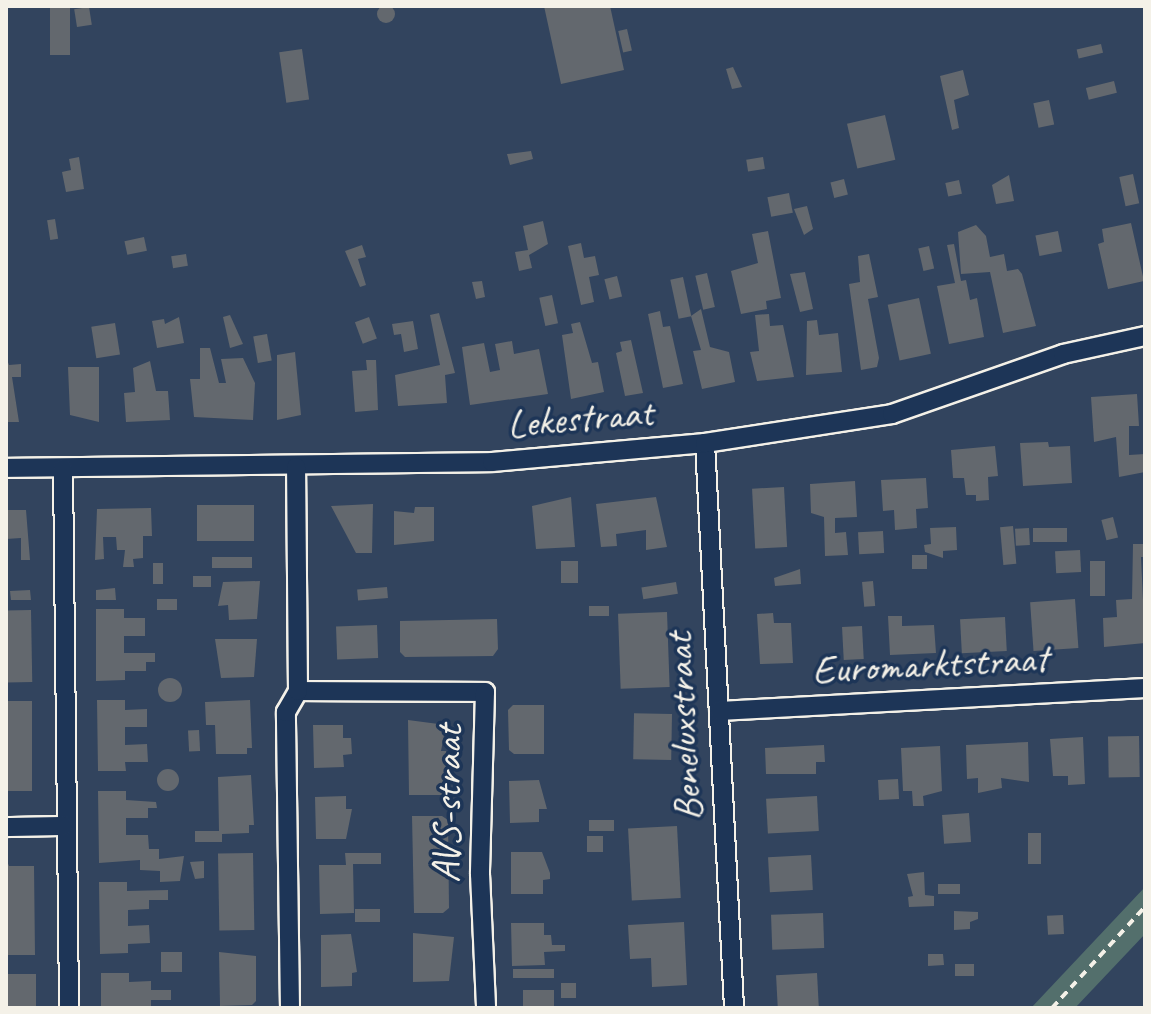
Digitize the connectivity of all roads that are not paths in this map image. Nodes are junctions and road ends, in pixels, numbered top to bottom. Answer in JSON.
{"nodes":[{"id":1,"x":1145,"y":336,"type":"edge"},
{"id":2,"x":705,"y":443,"type":"junction"},
{"id":3,"x":296,"y":467,"type":"junction"},
{"id":4,"x":6,"y":468,"type":"edge"},
{"id":5,"x":63,"y":468,"type":"junction"},
{"id":6,"x":1145,"y":688,"type":"edge"},
{"id":7,"x":298,"y":691,"type":"junction"},
{"id":8,"x":719,"y":711,"type":"junction"},
{"id":9,"x":64,"y":826,"type":"junction"},
{"id":10,"x":6,"y":827,"type":"edge"},
{"id":11,"x":69,"y":1008,"type":"edge"},
{"id":12,"x":290,"y":1008,"type":"edge"},
{"id":13,"x":486,"y":1008,"type":"edge"},
{"id":14,"x":734,"y":1008,"type":"edge"}],
"edges":[{"from":1,"to":2,"type":"street","name":"Lekestraat"},
{"from":2,"to":3,"type":"street","name":"Lekestraat"},
{"from":2,"to":8,"type":"street","name":"Beneluxstraat"},
{"from":3,"to":5,"type":"street","name":"Lekestraat"},
{"from":3,"to":7,"type":"street"},
{"from":4,"to":5,"type":"street","name":"Lekestraat"},
{"from":5,"to":9,"type":"street"},
{"from":6,"to":8,"type":"street","name":"Euromarktstraat"},
{"from":7,"to":12,"type":"street"},
{"from":7,"to":13,"type":"street","name":"AVS-straat"},
{"from":8,"to":14,"type":"street","name":"Beneluxstraat"},
{"from":9,"to":10,"type":"street"},
{"from":9,"to":11,"type":"street"}]}
